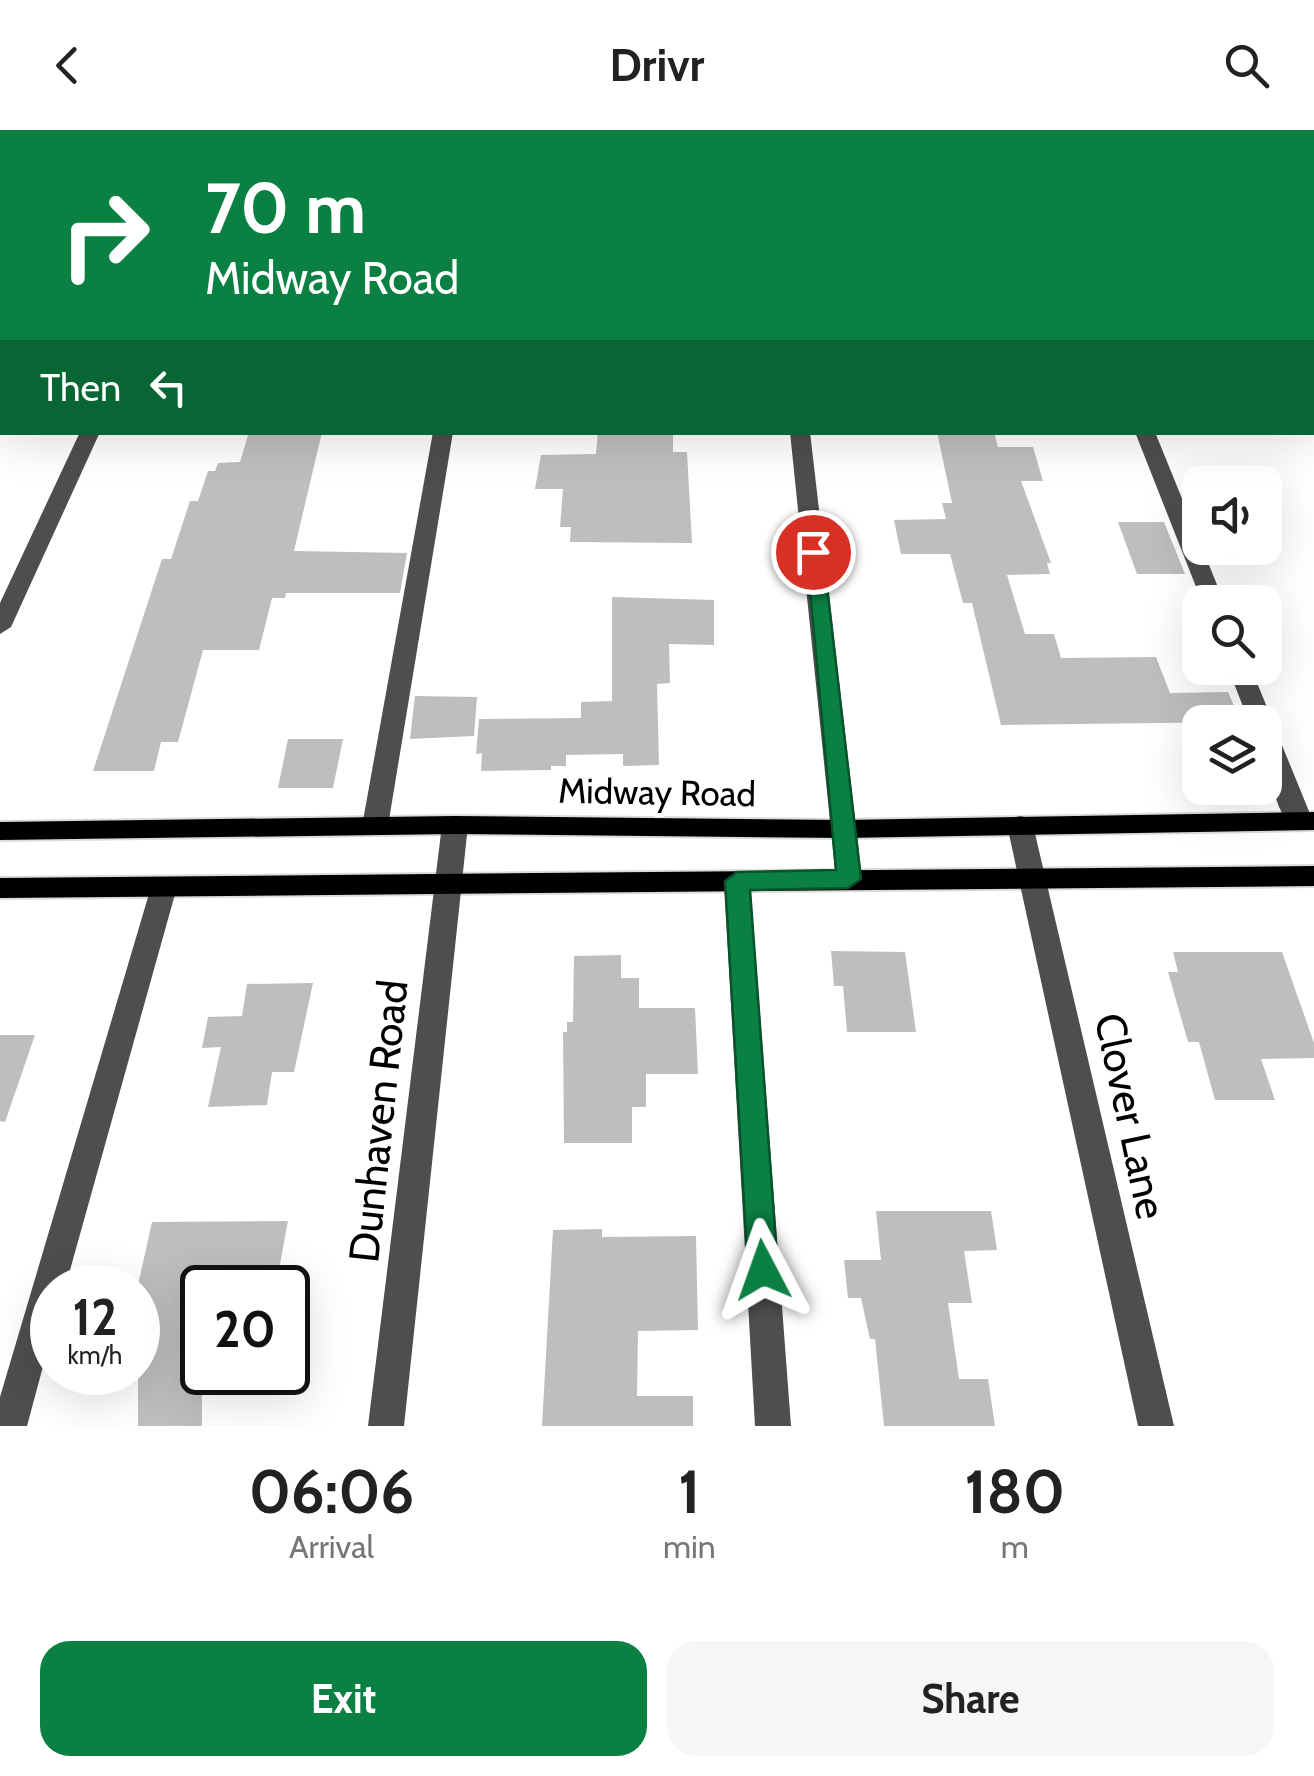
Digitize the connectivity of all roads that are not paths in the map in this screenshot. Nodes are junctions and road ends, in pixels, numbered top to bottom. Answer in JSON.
{"nodes":[{"id":1,"x":89,"y":435,"type":"edge"},
{"id":2,"x":442,"y":435,"type":"edge"},
{"id":3,"x":800,"y":435,"type":"edge"},
{"id":4,"x":1146,"y":435,"type":"edge"},
{"id":5,"x":1206,"y":585,"type":"edge"},
{"id":6,"x":0,"y":628,"type":"edge"},
{"id":7,"x":1282,"y":768,"type":"edge"},
{"id":8,"x":1307,"y":821,"type":"edge"},
{"id":9,"x":455,"y":825,"type":"junction"},
{"id":10,"x":1020,"y":825,"type":"junction"},
{"id":11,"x":375,"y":826,"type":"junction"},
{"id":12,"x":844,"y":829,"type":"junction"},
{"id":13,"x":0,"y":831,"type":"edge"},
{"id":14,"x":1035,"y":876,"type":"junction"},
{"id":15,"x":1314,"y":876,"type":"edge"},
{"id":16,"x":848,"y":879,"type":"junction"},
{"id":17,"x":737,"y":881,"type":"junction"},
{"id":18,"x":448,"y":886,"type":"junction"},
{"id":19,"x":164,"y":887,"type":"junction"},
{"id":20,"x":0,"y":888,"type":"edge"},
{"id":21,"x":8,"y":1426,"type":"edge"},
{"id":22,"x":386,"y":1426,"type":"edge"},
{"id":23,"x":774,"y":1426,"type":"edge"},
{"id":24,"x":1156,"y":1426,"type":"edge"}],
"edges":[{"from":1,"to":6,"type":"street"},
{"from":2,"to":11,"type":"street"},
{"from":3,"to":12,"type":"street"},
{"from":4,"to":5,"type":"street"},
{"from":7,"to":8,"type":"street"},
{"from":8,"to":10,"type":"main road","name":"Midway Road"},
{"from":9,"to":11,"type":"main road","name":"Midway Road"},
{"from":9,"to":12,"type":"main road","name":"Midway Road"},
{"from":9,"to":18,"type":"street","name":"Dunhaven Road"},
{"from":10,"to":12,"type":"main road","name":"Midway Road"},
{"from":10,"to":14,"type":"street","name":"Clover Lane"},
{"from":11,"to":13,"type":"main road","name":"Midway Road"},
{"from":12,"to":16,"type":"street"},
{"from":14,"to":15,"type":"main road"},
{"from":14,"to":16,"type":"main road"},
{"from":14,"to":24,"type":"street","name":"Clover Lane"},
{"from":16,"to":17,"type":"main road"},
{"from":17,"to":18,"type":"main road"},
{"from":17,"to":23,"type":"street"},
{"from":18,"to":19,"type":"main road"},
{"from":18,"to":22,"type":"street","name":"Dunhaven Road"},
{"from":19,"to":20,"type":"main road"},
{"from":19,"to":21,"type":"street"}]}
